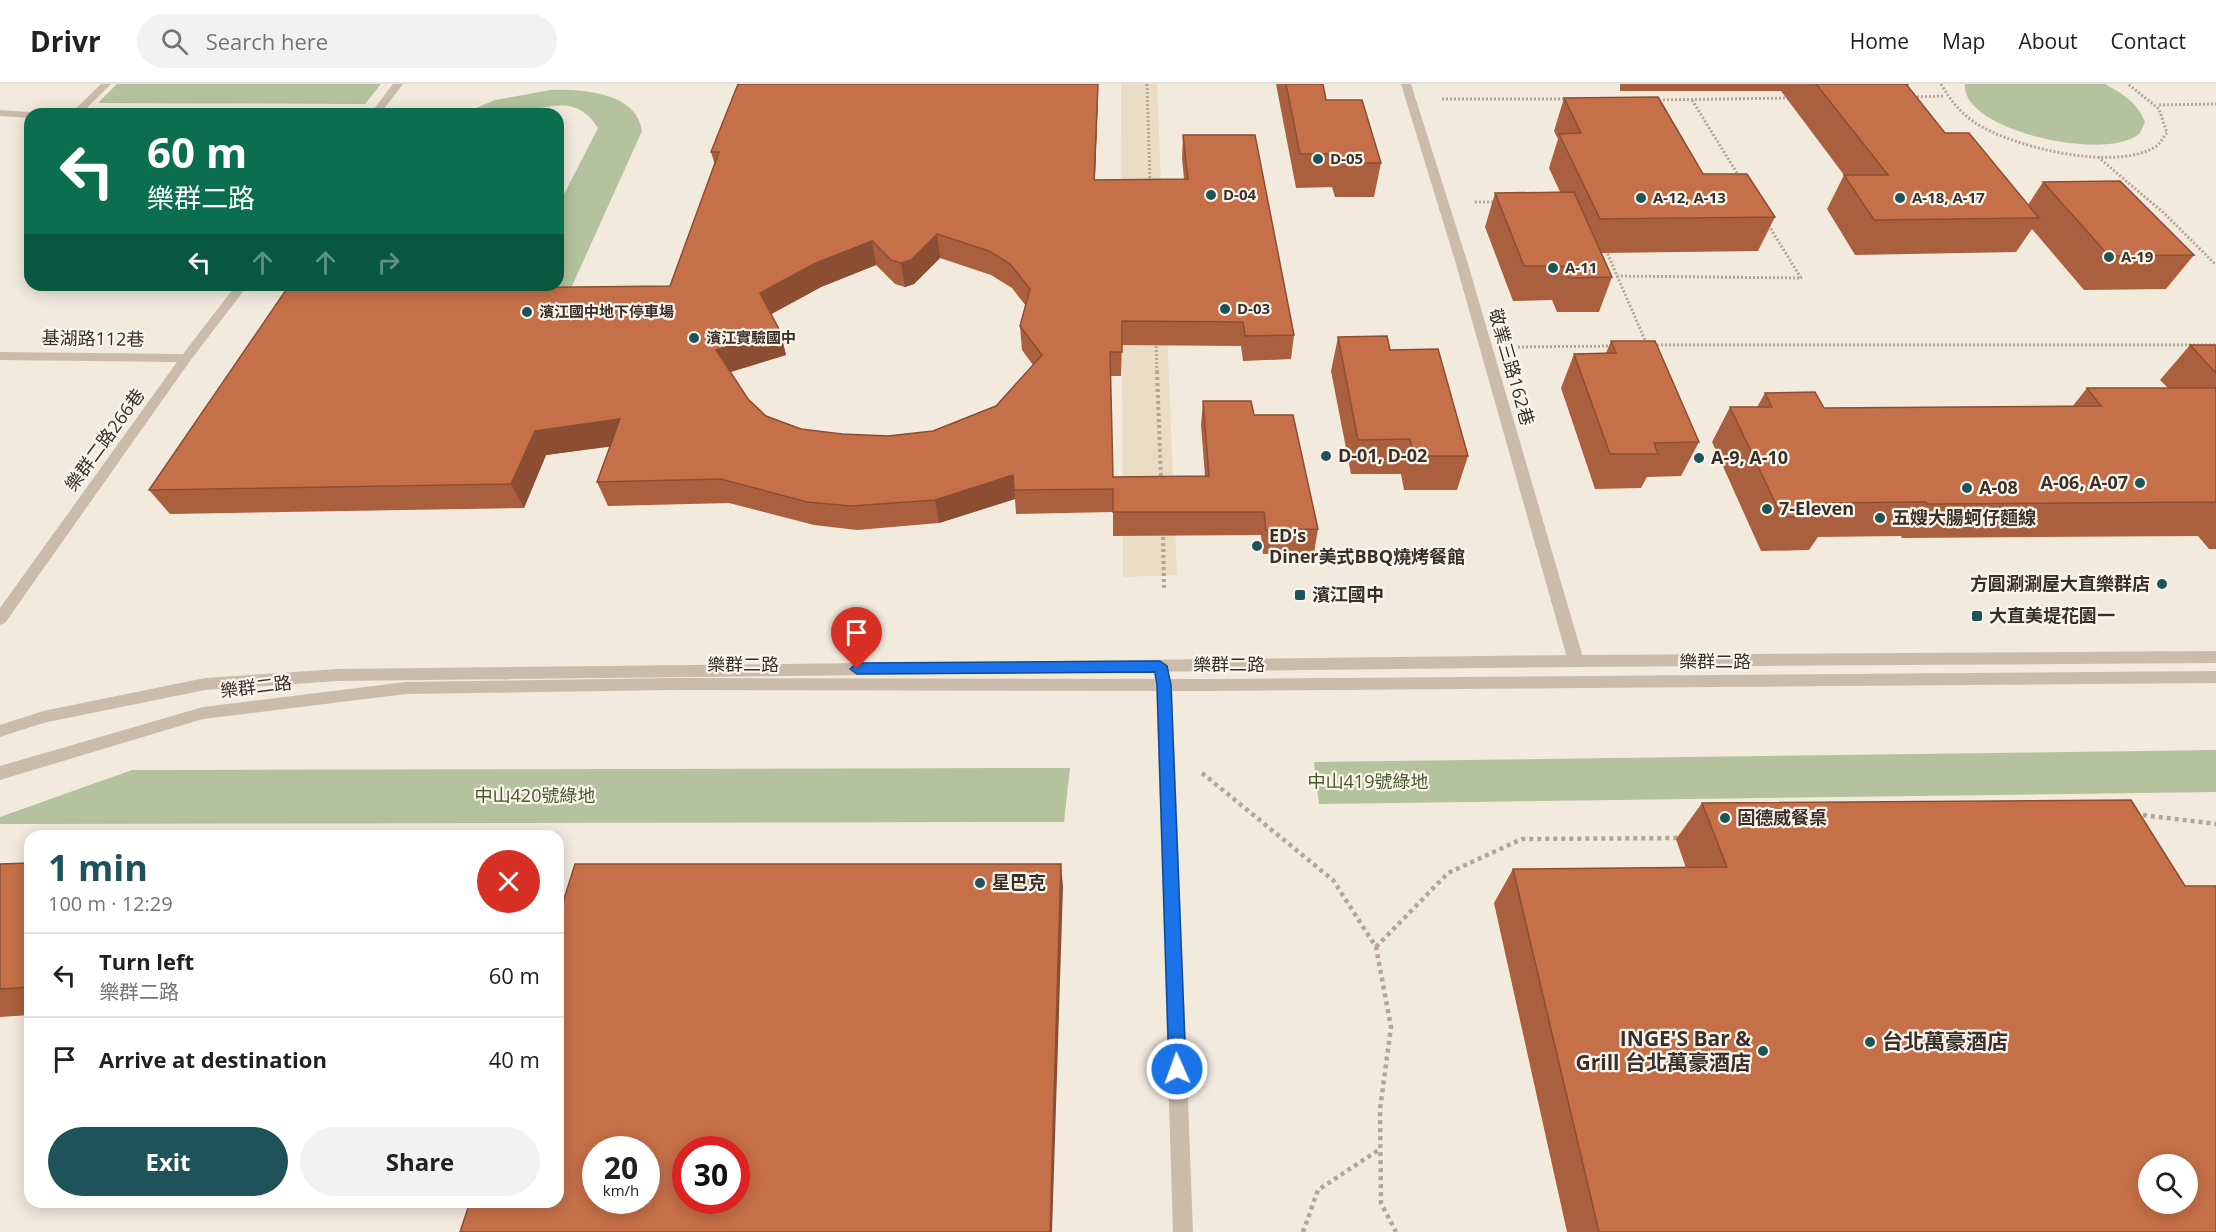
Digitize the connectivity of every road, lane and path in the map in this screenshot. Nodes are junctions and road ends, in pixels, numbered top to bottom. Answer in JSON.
{"nodes":[{"id":1,"x":106,"y":84,"type":"edge"},
{"id":2,"x":398,"y":84,"type":"edge"},
{"id":3,"x":1147,"y":84,"type":"edge"},
{"id":4,"x":1406,"y":84,"type":"edge"},
{"id":5,"x":1941,"y":84,"type":"edge"},
{"id":6,"x":2128,"y":84,"type":"edge"},
{"id":7,"x":1945,"y":96,"type":"junction"},
{"id":8,"x":1910,"y":97,"type":"edge"},
{"id":9,"x":1795,"y":98,"type":"dead end"},
{"id":10,"x":1438,"y":99,"type":"dead end"},
{"id":11,"x":1576,"y":99,"type":"edge"},
{"id":12,"x":1645,"y":99,"type":"edge"},
{"id":13,"x":1691,"y":100,"type":"junction"},
{"id":14,"x":2216,"y":104,"type":"edge"},
{"id":15,"x":2159,"y":105,"type":"junction"},
{"id":16,"x":81,"y":108,"type":"edge"},
{"id":17,"x":380,"y":108,"type":"edge"},
{"id":18,"x":0,"y":113,"type":"edge"},
{"id":19,"x":24,"y":115,"type":"edge"},
{"id":20,"x":2098,"y":157,"type":"junction"},
{"id":21,"x":1740,"y":179,"type":"edge"},
{"id":22,"x":1151,"y":192,"type":"edge"},
{"id":23,"x":1467,"y":202,"type":"dead end"},
{"id":24,"x":1502,"y":202,"type":"edge"},
{"id":25,"x":1764,"y":219,"type":"edge"},
{"id":26,"x":1603,"y":244,"type":"edge"},
{"id":27,"x":2216,"y":265,"type":"edge"},
{"id":28,"x":1617,"y":276,"type":"junction"},
{"id":29,"x":238,"y":291,"type":"edge"},
{"id":30,"x":1156,"y":336,"type":"edge"},
{"id":31,"x":1647,"y":345,"type":"junction"},
{"id":32,"x":2216,"y":345,"type":"edge"},
{"id":33,"x":1614,"y":346,"type":"edge"},
{"id":34,"x":1636,"y":346,"type":"edge"},
{"id":35,"x":1486,"y":348,"type":"junction"},
{"id":36,"x":0,"y":356,"type":"edge"},
{"id":37,"x":186,"y":358,"type":"junction"},
{"id":38,"x":1161,"y":480,"type":"edge"},
{"id":39,"x":1162,"y":528,"type":"edge"},
{"id":40,"x":1164,"y":590,"type":"dead end"},
{"id":41,"x":0,"y":619,"type":"edge"},
{"id":42,"x":2216,"y":657,"type":"edge"},
{"id":43,"x":1576,"y":661,"type":"junction"},
{"id":44,"x":1160,"y":666,"type":"junction"},
{"id":45,"x":2216,"y":677,"type":"edge"},
{"id":46,"x":1164,"y":685,"type":"junction"},
{"id":47,"x":0,"y":731,"type":"edge"},
{"id":48,"x":1166,"y":743,"type":"junction"},
{"id":49,"x":0,"y":773,"type":"edge"},
{"id":50,"x":2128,"y":813,"type":"edge"},
{"id":51,"x":2216,"y":824,"type":"edge"},
{"id":52,"x":1690,"y":838,"type":"dead end"},
{"id":53,"x":1376,"y":947,"type":"junction"},
{"id":54,"x":1380,"y":1149,"type":"junction"},
{"id":55,"x":1183,"y":1232,"type":"edge"},
{"id":56,"x":1303,"y":1232,"type":"edge"},
{"id":57,"x":1396,"y":1232,"type":"edge"}],
"edges":[{"from":1,"to":16,"type":"street"},
{"from":2,"to":17,"type":"street"},
{"from":3,"to":22,"type":"path"},
{"from":4,"to":35,"type":"street","name":"敬業三路162巷"},
{"from":5,"to":7,"type":"path"},
{"from":6,"to":15,"type":"path"},
{"from":7,"to":8,"type":"path"},
{"from":7,"to":20,"type":"path"},
{"from":9,"to":13,"type":"path"},
{"from":10,"to":11,"type":"path"},
{"from":12,"to":13,"type":"path"},
{"from":13,"to":21,"type":"path"},
{"from":14,"to":15,"type":"path"},
{"from":15,"to":20,"type":"path"},
{"from":18,"to":19,"type":"street"},
{"from":20,"to":27,"type":"path"},
{"from":23,"to":24,"type":"path"},
{"from":25,"to":28,"type":"path"},
{"from":26,"to":28,"type":"path"},
{"from":28,"to":31,"type":"path"},
{"from":29,"to":37,"type":"street","name":"樂群二路266巷"},
{"from":30,"to":38,"type":"path"},
{"from":31,"to":32,"type":"path"},
{"from":31,"to":34,"type":"path"},
{"from":33,"to":35,"type":"path"},
{"from":35,"to":43,"type":"street","name":"敬業三路162巷"},
{"from":36,"to":37,"type":"street","name":"基湖路112巷"},
{"from":37,"to":41,"type":"street","name":"樂群二路266巷"},
{"from":39,"to":40,"type":"path"},
{"from":42,"to":43,"type":"street","name":"樂群二路"},
{"from":43,"to":44,"type":"street","name":"樂群二路"},
{"from":44,"to":46,"type":"street"},
{"from":44,"to":47,"type":"street","name":"樂群二路"},
{"from":45,"to":46,"type":"street","name":"樂群二路"},
{"from":46,"to":48,"type":"street"},
{"from":46,"to":49,"type":"street","name":"樂群二路"},
{"from":48,"to":53,"type":"path"},
{"from":48,"to":55,"type":"street"},
{"from":50,"to":51,"type":"path"},
{"from":52,"to":53,"type":"path"},
{"from":53,"to":54,"type":"path"},
{"from":54,"to":56,"type":"path"},
{"from":54,"to":57,"type":"path"}]}
